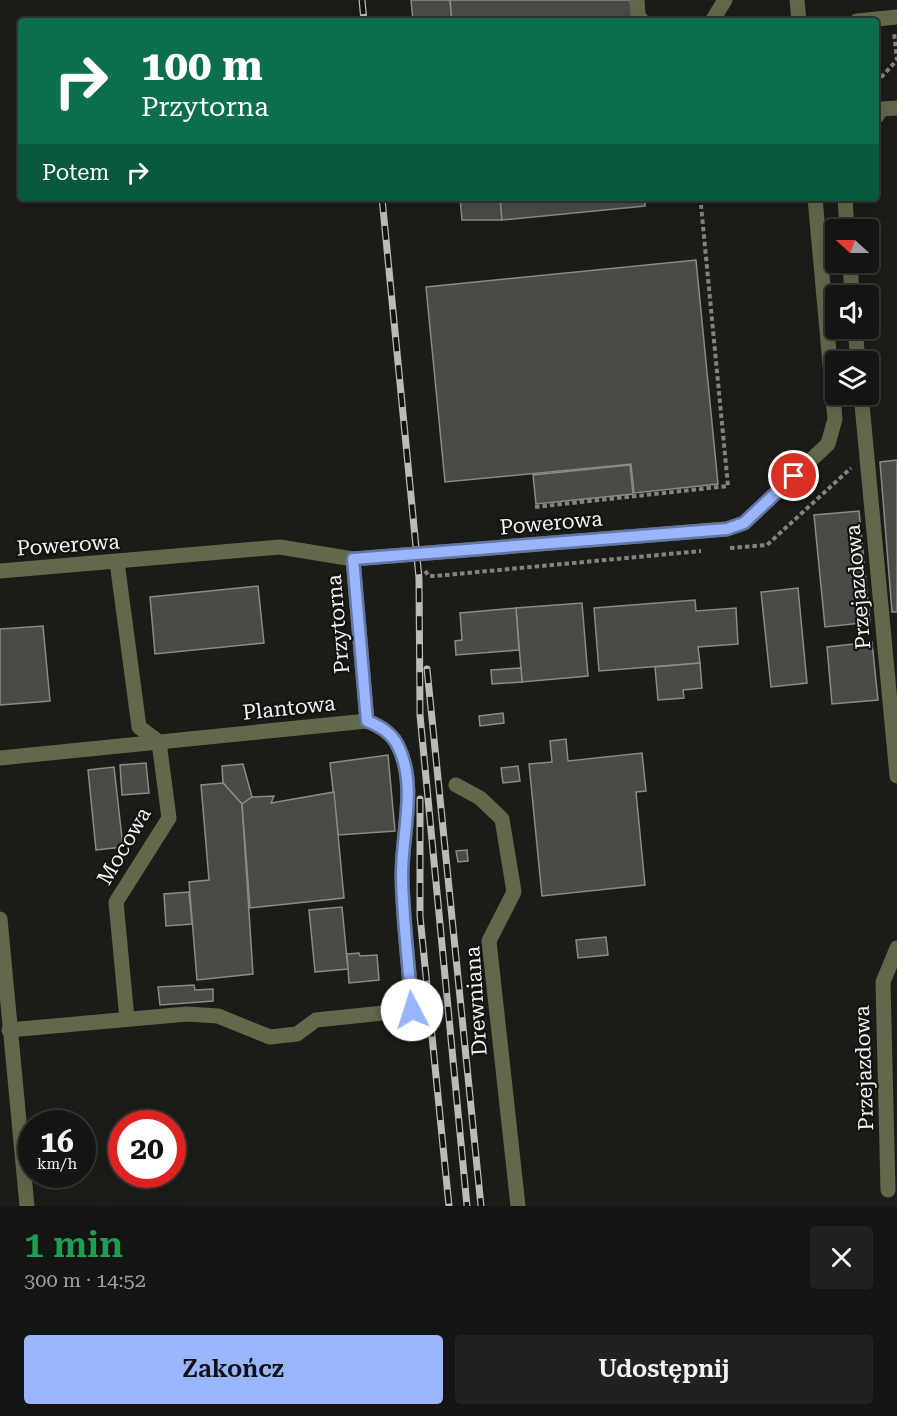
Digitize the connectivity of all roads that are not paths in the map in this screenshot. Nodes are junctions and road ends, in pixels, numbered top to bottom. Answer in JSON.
{"nodes":[{"id":1,"x":637,"y":0,"type":"edge"},
{"id":2,"x":725,"y":0,"type":"edge"},
{"id":3,"x":797,"y":0,"type":"edge"},
{"id":4,"x":895,"y":17,"type":"edge"},
{"id":5,"x":640,"y":18,"type":"edge"},
{"id":6,"x":714,"y":18,"type":"edge"},
{"id":7,"x":799,"y":18,"type":"edge"},
{"id":8,"x":879,"y":19,"type":"edge"},
{"id":9,"x":897,"y":108,"type":"edge"},
{"id":10,"x":879,"y":113,"type":"edge"},
{"id":11,"x":816,"y":201,"type":"edge"},
{"id":12,"x":845,"y":201,"type":"edge"},
{"id":13,"x":847,"y":219,"type":"edge"},
{"id":14,"x":862,"y":405,"type":"edge"},
{"id":15,"x":353,"y":559,"type":"junction"},
{"id":16,"x":117,"y":562,"type":"junction"},
{"id":17,"x":0,"y":571,"type":"edge"},
{"id":18,"x":367,"y":721,"type":"junction"},
{"id":19,"x":159,"y":742,"type":"junction"},
{"id":20,"x":0,"y":758,"type":"edge"},
{"id":21,"x":897,"y":776,"type":"edge"},
{"id":22,"x":456,"y":785,"type":"dead end"},
{"id":23,"x":0,"y":919,"type":"edge"},
{"id":24,"x":897,"y":948,"type":"edge"},
{"id":25,"x":127,"y":1019,"type":"junction"},
{"id":26,"x":9,"y":1030,"type":"junction"},
{"id":27,"x":893,"y":1187,"type":"edge"},
{"id":28,"x":27,"y":1206,"type":"edge"},
{"id":29,"x":518,"y":1206,"type":"edge"},
{"id":30,"x":886,"y":1206,"type":"edge"}],
"edges":[{"from":1,"to":5,"type":"street"},
{"from":2,"to":6,"type":"street"},
{"from":3,"to":7,"type":"street"},
{"from":4,"to":8,"type":"street"},
{"from":9,"to":10,"type":"street"},
{"from":11,"to":15,"type":"street","name":"Powerowa"},
{"from":12,"to":13,"type":"street"},
{"from":14,"to":21,"type":"street","name":"Przejazdowa"},
{"from":15,"to":16,"type":"street","name":"Powerowa"},
{"from":15,"to":18,"type":"street","name":"Przytorna"},
{"from":16,"to":17,"type":"street","name":"Powerowa"},
{"from":16,"to":19,"type":"street"},
{"from":18,"to":19,"type":"street","name":"Plantowa"},
{"from":18,"to":25,"type":"street","name":"Plantowa"},
{"from":19,"to":20,"type":"street","name":"Plantowa"},
{"from":19,"to":25,"type":"street","name":"Mocowa"},
{"from":22,"to":29,"type":"street","name":"Drewniana"},
{"from":23,"to":26,"type":"street"},
{"from":24,"to":27,"type":"street","name":"Przejazdowa"},
{"from":25,"to":26,"type":"street","name":"Plantowa"},
{"from":26,"to":28,"type":"street"},
{"from":27,"to":30,"type":"street","name":"Przejazdowa"}]}
